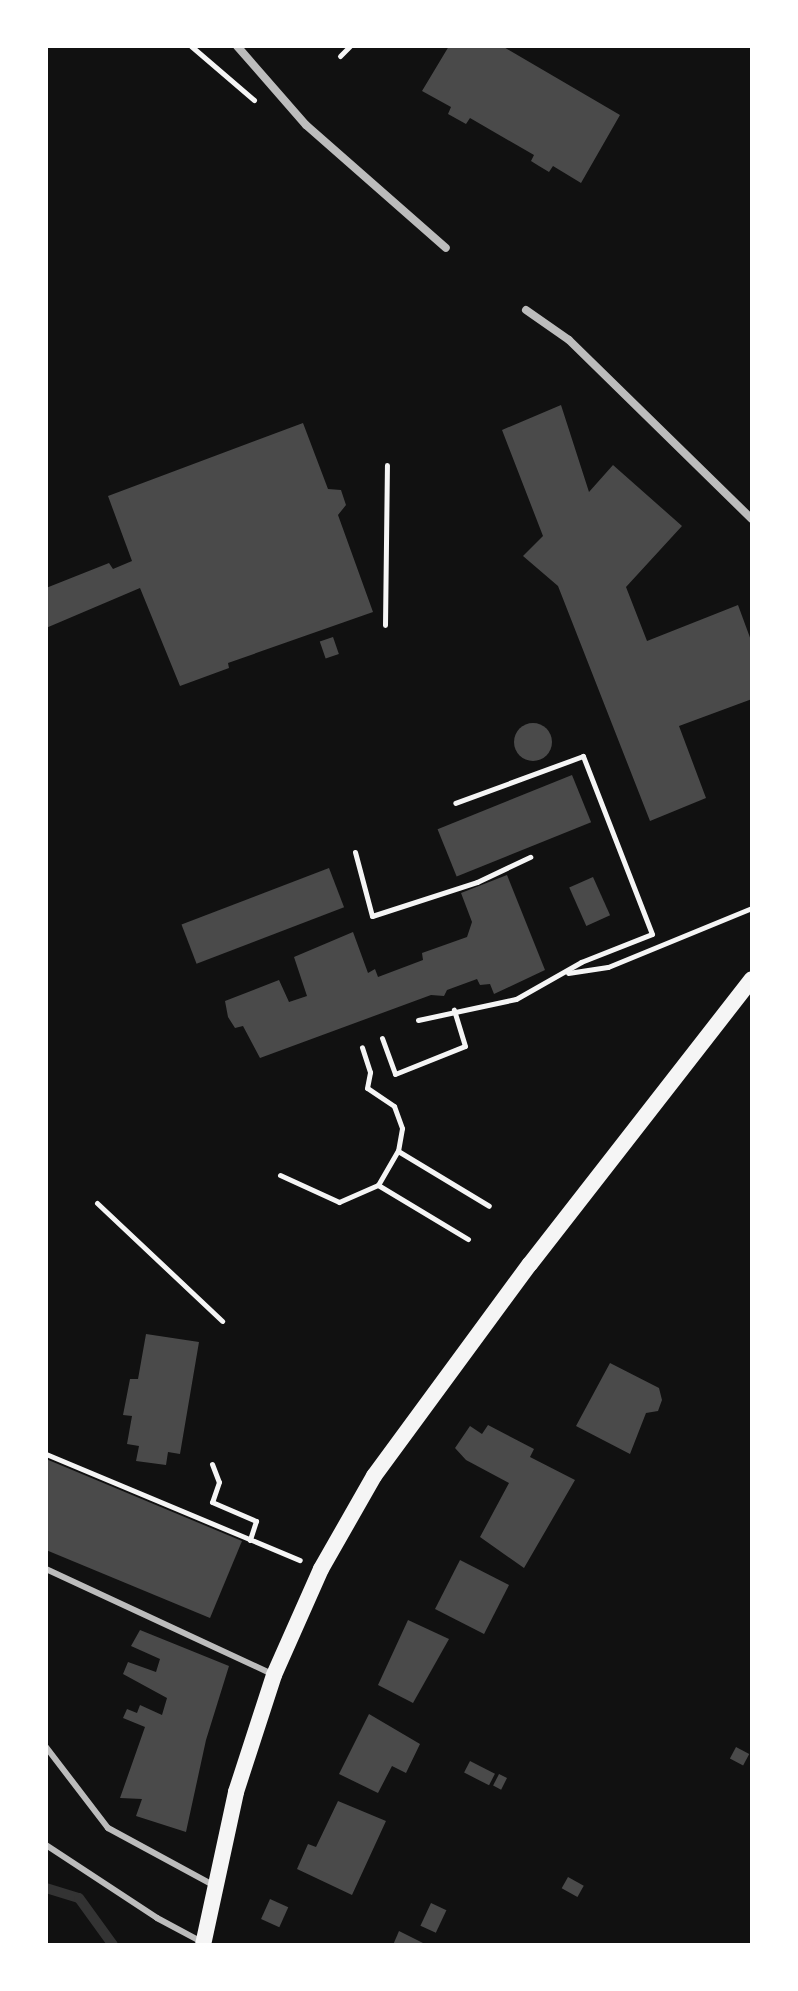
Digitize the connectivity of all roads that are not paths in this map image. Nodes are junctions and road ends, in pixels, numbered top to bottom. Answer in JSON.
{"nodes":[{"id":1,"x":237,"y":46,"type":"edge"},
{"id":2,"x":446,"y":248,"type":"dead end"},
{"id":3,"x":526,"y":310,"type":"dead end"},
{"id":4,"x":752,"y":519,"type":"edge"},
{"id":5,"x":752,"y":979,"type":"edge"},
{"id":6,"x":46,"y":1569,"type":"edge"},
{"id":7,"x":274,"y":1675,"type":"junction"},
{"id":8,"x":46,"y":1747,"type":"edge"},
{"id":9,"x":46,"y":1845,"type":"edge"},
{"id":10,"x":215,"y":1886,"type":"junction"},
{"id":11,"x":203,"y":1944,"type":"edge"}],
"edges":[{"from":1,"to":2,"type":"street"},
{"from":3,"to":4,"type":"street"},
{"from":5,"to":7,"type":"main road"},
{"from":6,"to":7,"type":"lane"},
{"from":7,"to":10,"type":"main road"},
{"from":8,"to":10,"type":"lane"},
{"from":9,"to":11,"type":"lane"},
{"from":10,"to":11,"type":"main road"}]}
